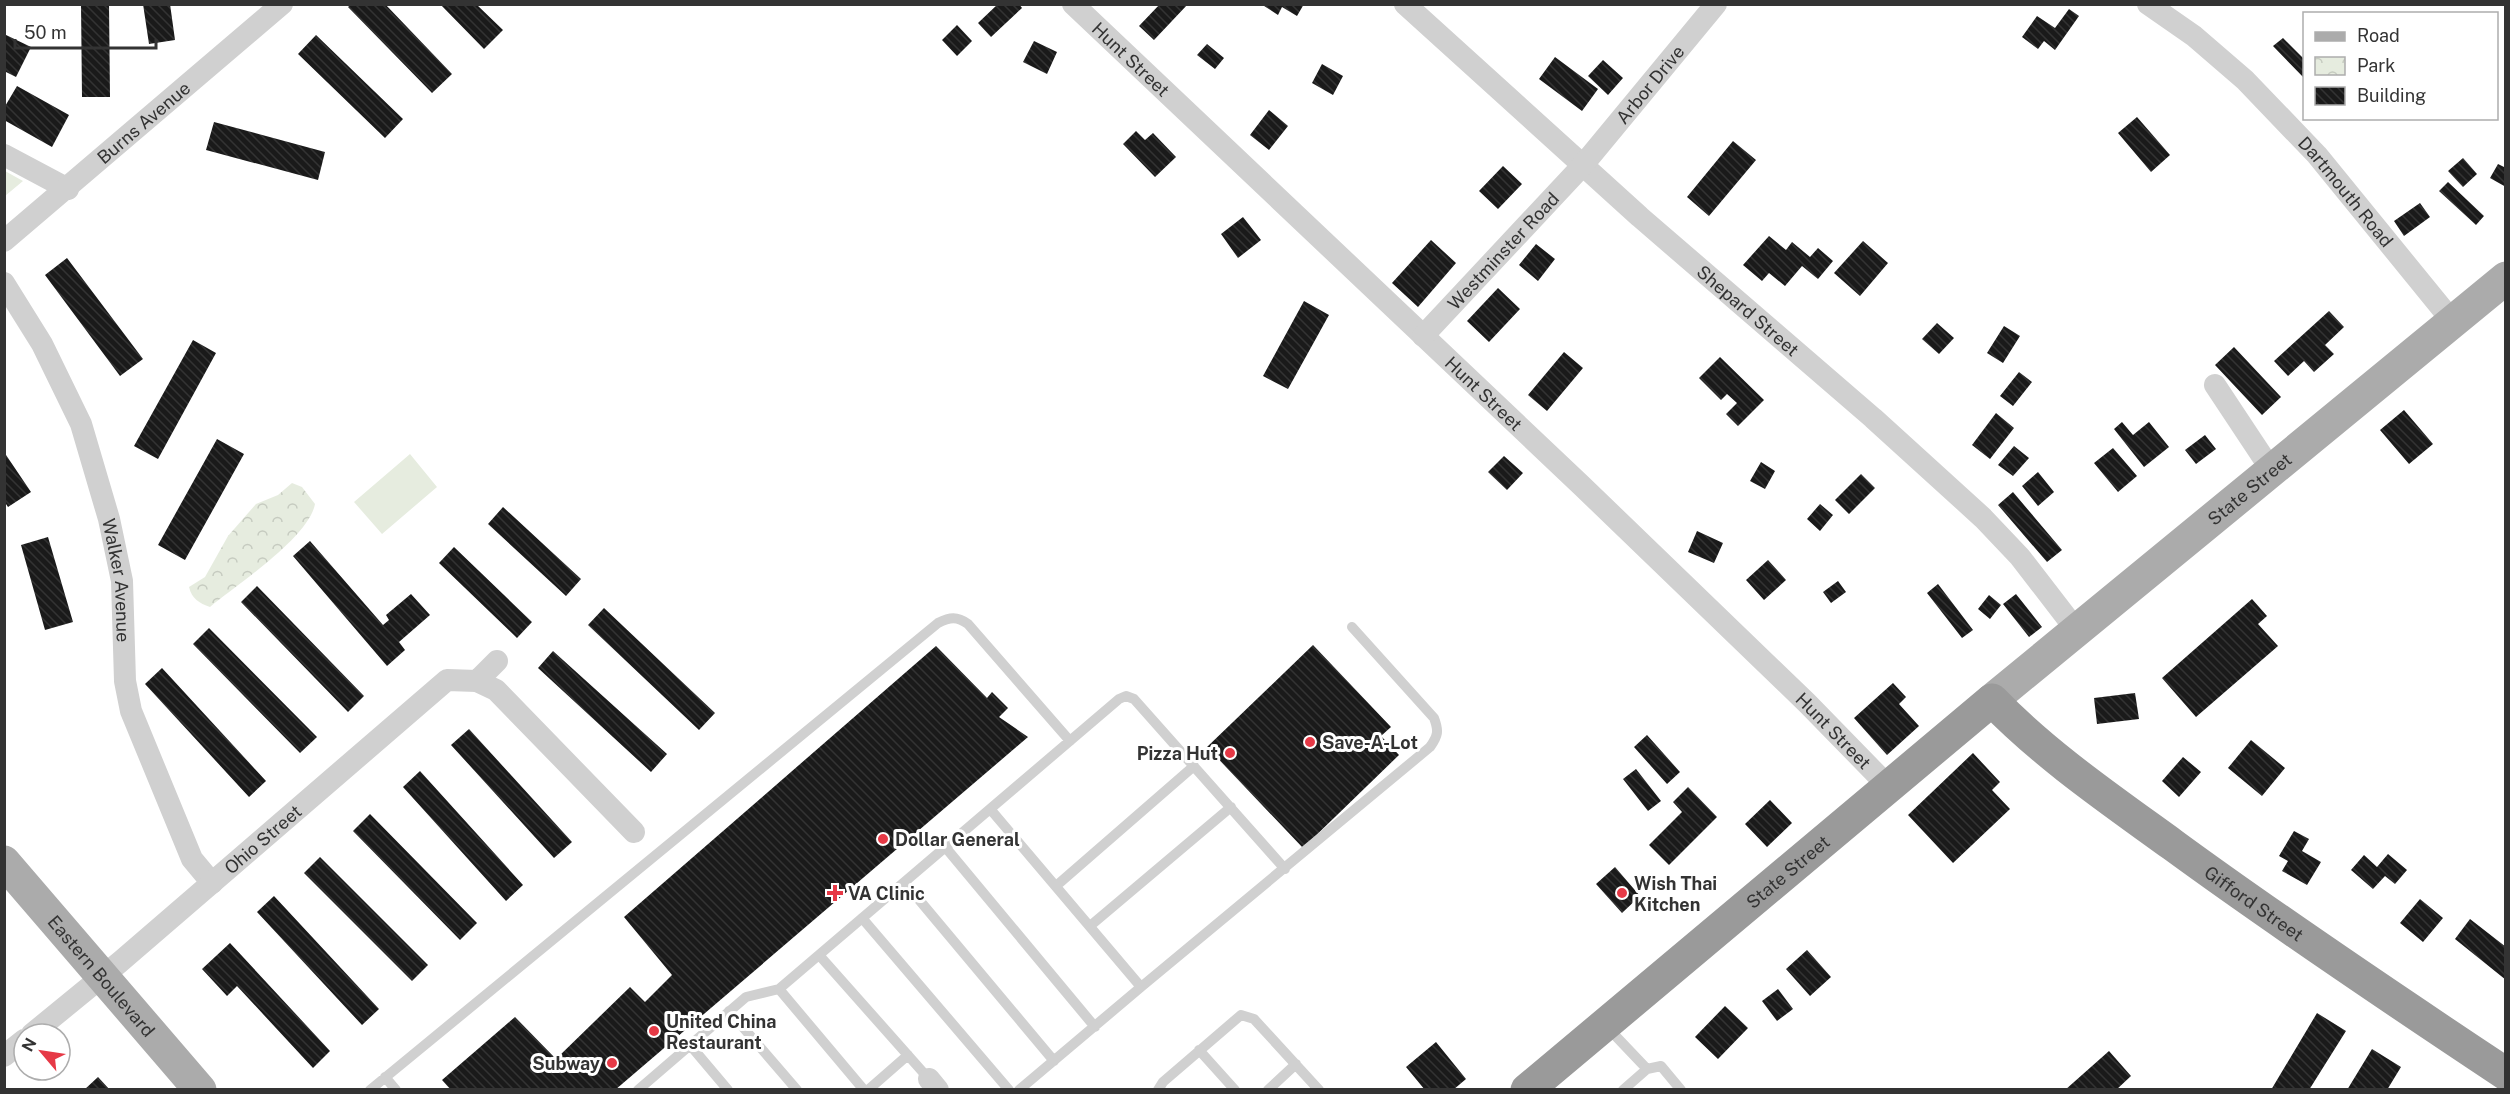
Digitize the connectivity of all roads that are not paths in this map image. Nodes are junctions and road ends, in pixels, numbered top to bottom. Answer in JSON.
{"nodes":[{"id":1,"x":282,"y":4,"type":"edge"},
{"id":2,"x":1073,"y":4,"type":"edge"},
{"id":3,"x":1405,"y":4,"type":"edge"},
{"id":4,"x":1716,"y":4,"type":"edge"},
{"id":5,"x":2148,"y":4,"type":"edge"},
{"id":6,"x":4,"y":155,"type":"edge"},
{"id":7,"x":1583,"y":165,"type":"junction"},
{"id":8,"x":68,"y":189,"type":"junction"},
{"id":9,"x":4,"y":241,"type":"edge"},
{"id":10,"x":2505,"y":278,"type":"edge"},
{"id":11,"x":4,"y":284,"type":"edge"},
{"id":12,"x":2453,"y":322,"type":"junction"},
{"id":13,"x":1423,"y":336,"type":"junction"},
{"id":14,"x":2215,"y":385,"type":"dead end"},
{"id":15,"x":2272,"y":471,"type":"junction"},
{"id":16,"x":1352,"y":627,"type":"dead end"},
{"id":17,"x":2077,"y":631,"type":"junction"},
{"id":18,"x":497,"y":661,"type":"dead end"},
{"id":19,"x":477,"y":681,"type":"junction"},
{"id":20,"x":2002,"y":710,"type":"junction"},
{"id":21,"x":1070,"y":741,"type":"junction"},
{"id":22,"x":1194,"y":766,"type":"junction"},
{"id":23,"x":1888,"y":786,"type":"junction"},
{"id":24,"x":1231,"y":807,"type":"junction"},
{"id":25,"x":991,"y":810,"type":"junction"},
{"id":26,"x":634,"y":832,"type":"dead end"},
{"id":27,"x":946,"y":849,"type":"junction"},
{"id":28,"x":4,"y":862,"type":"edge"},
{"id":29,"x":1285,"y":868,"type":"junction"},
{"id":30,"x":212,"y":883,"type":"junction"},
{"id":31,"x":905,"y":883,"type":"junction"},
{"id":32,"x":1056,"y":886,"type":"junction"},
{"id":33,"x":862,"y":918,"type":"junction"},
{"id":34,"x":1090,"y":926,"type":"junction"},
{"id":35,"x":819,"y":955,"type":"junction"},
{"id":36,"x":103,"y":975,"type":"junction"},
{"id":37,"x":1141,"y":987,"type":"junction"},
{"id":38,"x":779,"y":989,"type":"junction"},
{"id":39,"x":729,"y":1011,"type":"junction"},
{"id":40,"x":46,"y":1022,"type":"edge"},
{"id":41,"x":1605,"y":1024,"type":"junction"},
{"id":42,"x":1095,"y":1027,"type":"junction"},
{"id":43,"x":690,"y":1045,"type":"junction"},
{"id":44,"x":1199,"y":1050,"type":"junction"},
{"id":45,"x":908,"y":1055,"type":"junction"},
{"id":46,"x":1054,"y":1061,"type":"junction"},
{"id":47,"x":1296,"y":1064,"type":"junction"},
{"id":48,"x":1647,"y":1069,"type":"junction"},
{"id":49,"x":2505,"y":1074,"type":"edge"},
{"id":50,"x":385,"y":1077,"type":"junction"},
{"id":51,"x":934,"y":1084,"type":"edge"},
{"id":52,"x":642,"y":1088,"type":"edge"},
{"id":53,"x":1230,"y":1088,"type":"edge"},
{"id":54,"x":200,"y":1089,"type":"edge"},
{"id":55,"x":370,"y":1089,"type":"edge"},
{"id":56,"x":396,"y":1089,"type":"edge"},
{"id":57,"x":728,"y":1089,"type":"edge"},
{"id":58,"x":797,"y":1089,"type":"edge"},
{"id":59,"x":866,"y":1089,"type":"edge"},
{"id":60,"x":1009,"y":1089,"type":"edge"},
{"id":61,"x":1019,"y":1089,"type":"edge"},
{"id":62,"x":1158,"y":1089,"type":"edge"},
{"id":63,"x":1268,"y":1089,"type":"edge"},
{"id":64,"x":1319,"y":1089,"type":"edge"},
{"id":65,"x":1527,"y":1089,"type":"edge"},
{"id":66,"x":1623,"y":1089,"type":"edge"},
{"id":67,"x":1681,"y":1089,"type":"edge"}],
"edges":[{"from":1,"to":8,"type":"street","name":"Burns Avenue"},
{"from":2,"to":13,"type":"street","name":"Hunt Street"},
{"from":3,"to":7,"type":"street","name":"Shepard Street"},
{"from":4,"to":7,"type":"street","name":"Arbor Drive"},
{"from":5,"to":12,"type":"street","name":"Dartmouth Road"},
{"from":6,"to":8,"type":"street"},
{"from":7,"to":13,"type":"street","name":"Westminster Road"},
{"from":7,"to":17,"type":"street","name":"Shepard Street"},
{"from":8,"to":9,"type":"street","name":"Burns Avenue"},
{"from":10,"to":12,"type":"main road","name":"State Street"},
{"from":11,"to":30,"type":"street","name":"Walker Avenue"},
{"from":12,"to":15,"type":"main road","name":"State Street"},
{"from":13,"to":23,"type":"street","name":"Hunt Street"},
{"from":14,"to":15,"type":"street"},
{"from":15,"to":17,"type":"main road","name":"State Street"},
{"from":16,"to":29,"type":"lane"},
{"from":17,"to":20,"type":"main road","name":"State Street"},
{"from":18,"to":19,"type":"street"},
{"from":19,"to":26,"type":"street"},
{"from":19,"to":30,"type":"street","name":"Ohio Street"},
{"from":20,"to":23,"type":"highway","name":"State Street"},
{"from":20,"to":49,"type":"highway","name":"Gifford Street"},
{"from":21,"to":22,"type":"lane"},
{"from":21,"to":25,"type":"lane"},
{"from":21,"to":50,"type":"lane"},
{"from":22,"to":24,"type":"lane"},
{"from":22,"to":32,"type":"lane"},
{"from":23,"to":41,"type":"highway","name":"State Street"},
{"from":24,"to":29,"type":"lane"},
{"from":24,"to":34,"type":"lane"},
{"from":25,"to":27,"type":"lane"},
{"from":25,"to":32,"type":"lane"},
{"from":27,"to":31,"type":"lane"},
{"from":27,"to":42,"type":"lane"},
{"from":28,"to":36,"type":"main road","name":"Eastern Boulevard"},
{"from":29,"to":37,"type":"lane"},
{"from":30,"to":36,"type":"street","name":"Ohio Street"},
{"from":31,"to":33,"type":"lane"},
{"from":31,"to":46,"type":"lane"},
{"from":32,"to":34,"type":"lane"},
{"from":33,"to":35,"type":"lane"},
{"from":33,"to":60,"type":"lane"},
{"from":34,"to":37,"type":"lane"},
{"from":35,"to":38,"type":"lane"},
{"from":35,"to":45,"type":"lane"},
{"from":36,"to":40,"type":"street","name":"Ohio Street"},
{"from":36,"to":54,"type":"main road","name":"Eastern Boulevard"},
{"from":37,"to":42,"type":"lane"},
{"from":38,"to":39,"type":"lane"},
{"from":38,"to":59,"type":"lane"},
{"from":39,"to":43,"type":"lane"},
{"from":39,"to":58,"type":"lane"},
{"from":41,"to":48,"type":"lane"},
{"from":41,"to":65,"type":"highway","name":"State Street"},
{"from":42,"to":46,"type":"lane"},
{"from":43,"to":52,"type":"lane"},
{"from":43,"to":57,"type":"lane"},
{"from":44,"to":47,"type":"lane"},
{"from":44,"to":53,"type":"lane"},
{"from":44,"to":62,"type":"lane"},
{"from":45,"to":51,"type":"lane"},
{"from":45,"to":59,"type":"lane"},
{"from":46,"to":61,"type":"lane"},
{"from":47,"to":63,"type":"lane"},
{"from":47,"to":64,"type":"lane"},
{"from":48,"to":66,"type":"lane"},
{"from":48,"to":67,"type":"lane"},
{"from":50,"to":55,"type":"lane"},
{"from":50,"to":56,"type":"lane"}]}
